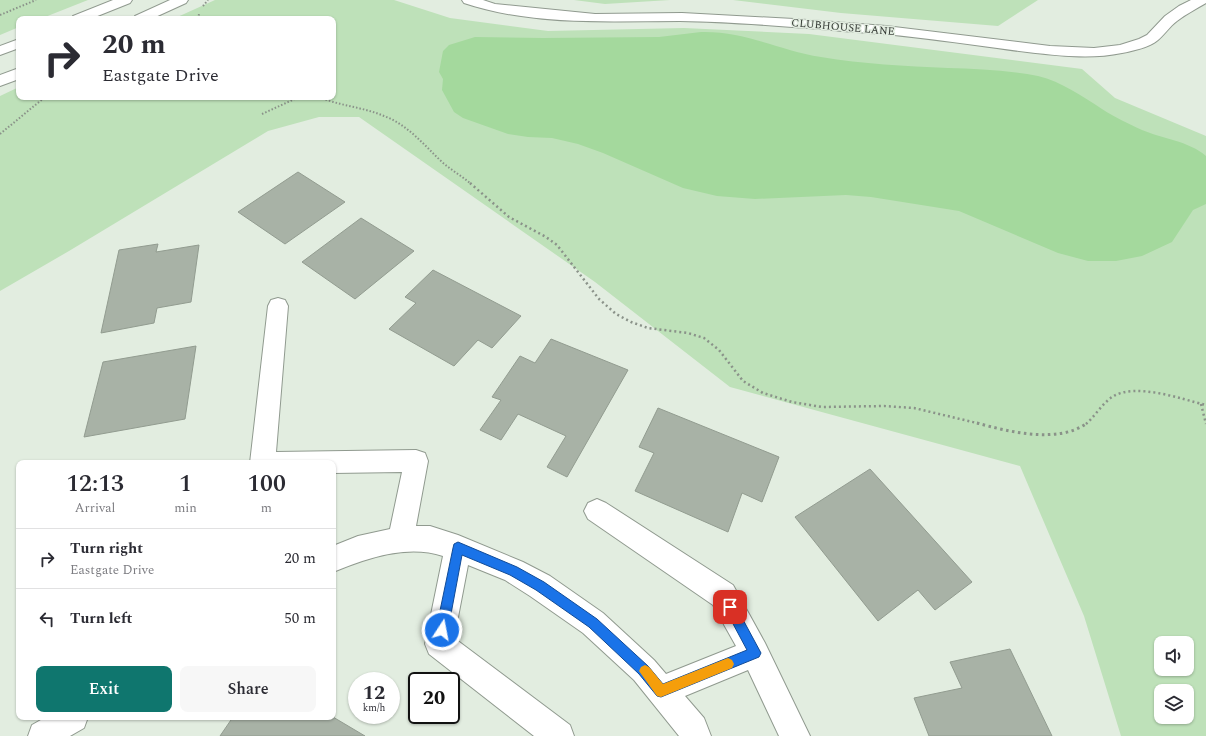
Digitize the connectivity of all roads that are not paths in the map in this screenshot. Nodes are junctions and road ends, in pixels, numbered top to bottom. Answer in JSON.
{"nodes":[{"id":1,"x":125,"y":0,"type":"edge"},
{"id":2,"x":182,"y":0,"type":"edge"},
{"id":3,"x":469,"y":0,"type":"edge"},
{"id":4,"x":1202,"y":0,"type":"edge"},
{"id":5,"x":85,"y":16,"type":"edge"},
{"id":6,"x":147,"y":16,"type":"edge"},
{"id":7,"x":16,"y":44,"type":"edge"},
{"id":8,"x":0,"y":51,"type":"edge"},
{"id":9,"x":16,"y":74,"type":"edge"},
{"id":10,"x":0,"y":81,"type":"edge"},
{"id":11,"x":278,"y":306,"type":"dead end"},
{"id":12,"x":262,"y":460,"type":"edge"},
{"id":13,"x":336,"y":462,"type":"edge"},
{"id":14,"x":597,"y":511,"type":"dead end"},
{"id":15,"x":400,"y":539,"type":"junction"},
{"id":16,"x":458,"y":548,"type":"junction"},
{"id":17,"x":336,"y":558,"type":"edge"},
{"id":18,"x":755,"y":653,"type":"junction"},
{"id":19,"x":661,"y":691,"type":"junction"},
{"id":20,"x":67,"y":720,"type":"edge"},
{"id":21,"x":688,"y":734,"type":"edge"},
{"id":22,"x":43,"y":736,"type":"edge"},
{"id":23,"x":559,"y":736,"type":"edge"},
{"id":24,"x":795,"y":736,"type":"edge"}],
"edges":[{"from":1,"to":5,"type":"street"},
{"from":2,"to":6,"type":"street"},
{"from":3,"to":4,"type":"street","name":"CLUBHOUSE LANE"},
{"from":7,"to":8,"type":"street"},
{"from":9,"to":10,"type":"street"},
{"from":11,"to":12,"type":"street"},
{"from":13,"to":15,"type":"street"},
{"from":14,"to":18,"type":"street"},
{"from":15,"to":16,"type":"street"},
{"from":15,"to":17,"type":"street"},
{"from":16,"to":19,"type":"street"},
{"from":16,"to":23,"type":"street"},
{"from":18,"to":19,"type":"street"},
{"from":18,"to":24,"type":"street"},
{"from":19,"to":21,"type":"street"},
{"from":20,"to":22,"type":"street"}]}
